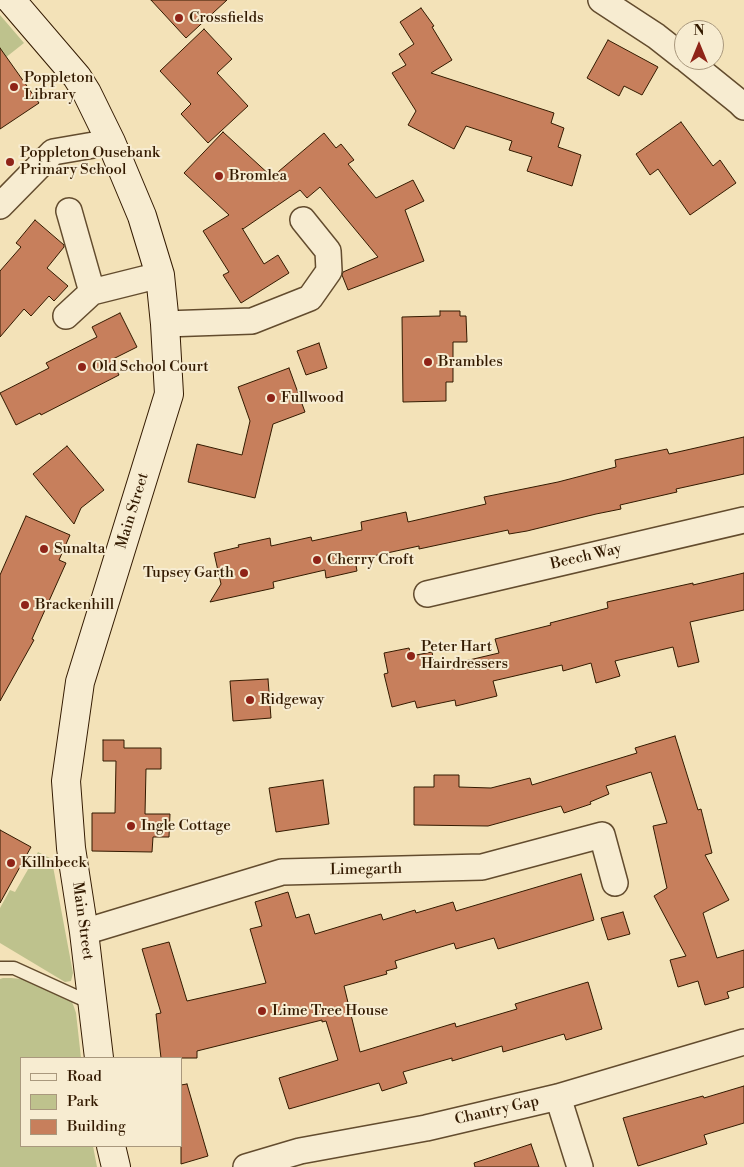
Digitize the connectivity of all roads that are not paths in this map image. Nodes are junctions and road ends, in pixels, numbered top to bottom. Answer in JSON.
{"nodes":[{"id":1,"x":11,"y":0,"type":"edge"},
{"id":2,"x":601,"y":0,"type":"edge"},
{"id":3,"x":674,"y":50,"type":"edge"},
{"id":4,"x":700,"y":70,"type":"edge"},
{"id":5,"x":742,"y":102,"type":"edge"},
{"id":6,"x":111,"y":142,"type":"junction"},
{"id":7,"x":0,"y":206,"type":"edge"},
{"id":8,"x":69,"y":211,"type":"dead end"},
{"id":9,"x":303,"y":220,"type":"dead end"},
{"id":10,"x":160,"y":275,"type":"junction"},
{"id":11,"x":92,"y":292,"type":"junction"},
{"id":12,"x":66,"y":316,"type":"dead end"},
{"id":13,"x":165,"y":324,"type":"junction"},
{"id":14,"x":744,"y":520,"type":"edge"},
{"id":15,"x":427,"y":594,"type":"dead end"},
{"id":16,"x":615,"y":883,"type":"dead end"},
{"id":17,"x":84,"y":932,"type":"junction"},
{"id":18,"x":0,"y":959,"type":"edge"},
{"id":19,"x":0,"y":968,"type":"edge"},
{"id":20,"x":14,"y":968,"type":"junction"},
{"id":21,"x":93,"y":1004,"type":"junction"},
{"id":22,"x":744,"y":1042,"type":"edge"},
{"id":23,"x":99,"y":1057,"type":"edge"},
{"id":24,"x":558,"y":1097,"type":"junction"},
{"id":25,"x":111,"y":1147,"type":"edge"},
{"id":26,"x":302,"y":1159,"type":"edge"},
{"id":27,"x":116,"y":1167,"type":"edge"},
{"id":28,"x":246,"y":1167,"type":"edge"},
{"id":29,"x":580,"y":1167,"type":"edge"}],
"edges":[{"from":1,"to":6,"type":"street","name":"Main Street"},
{"from":2,"to":3,"type":"street"},
{"from":4,"to":5,"type":"street"},
{"from":6,"to":7,"type":"street"},
{"from":6,"to":10,"type":"street","name":"Main Street"},
{"from":8,"to":11,"type":"street"},
{"from":9,"to":13,"type":"street"},
{"from":10,"to":11,"type":"street"},
{"from":10,"to":13,"type":"street","name":"Main Street"},
{"from":11,"to":12,"type":"street"},
{"from":13,"to":17,"type":"street","name":"Main Street"},
{"from":14,"to":15,"type":"street","name":"Beech Way"},
{"from":16,"to":17,"type":"street","name":"Limegarth"},
{"from":17,"to":21,"type":"street","name":"Main Street"},
{"from":18,"to":20,"type":"lane"},
{"from":19,"to":20,"type":"lane"},
{"from":20,"to":21,"type":"lane"},
{"from":21,"to":23,"type":"street","name":"Main Street"},
{"from":22,"to":24,"type":"street","name":"Chantry Gap"},
{"from":24,"to":26,"type":"street","name":"Chantry Gap"},
{"from":24,"to":29,"type":"street"},
{"from":25,"to":27,"type":"street"},
{"from":26,"to":28,"type":"street","name":"Chantry Gap"}]}
